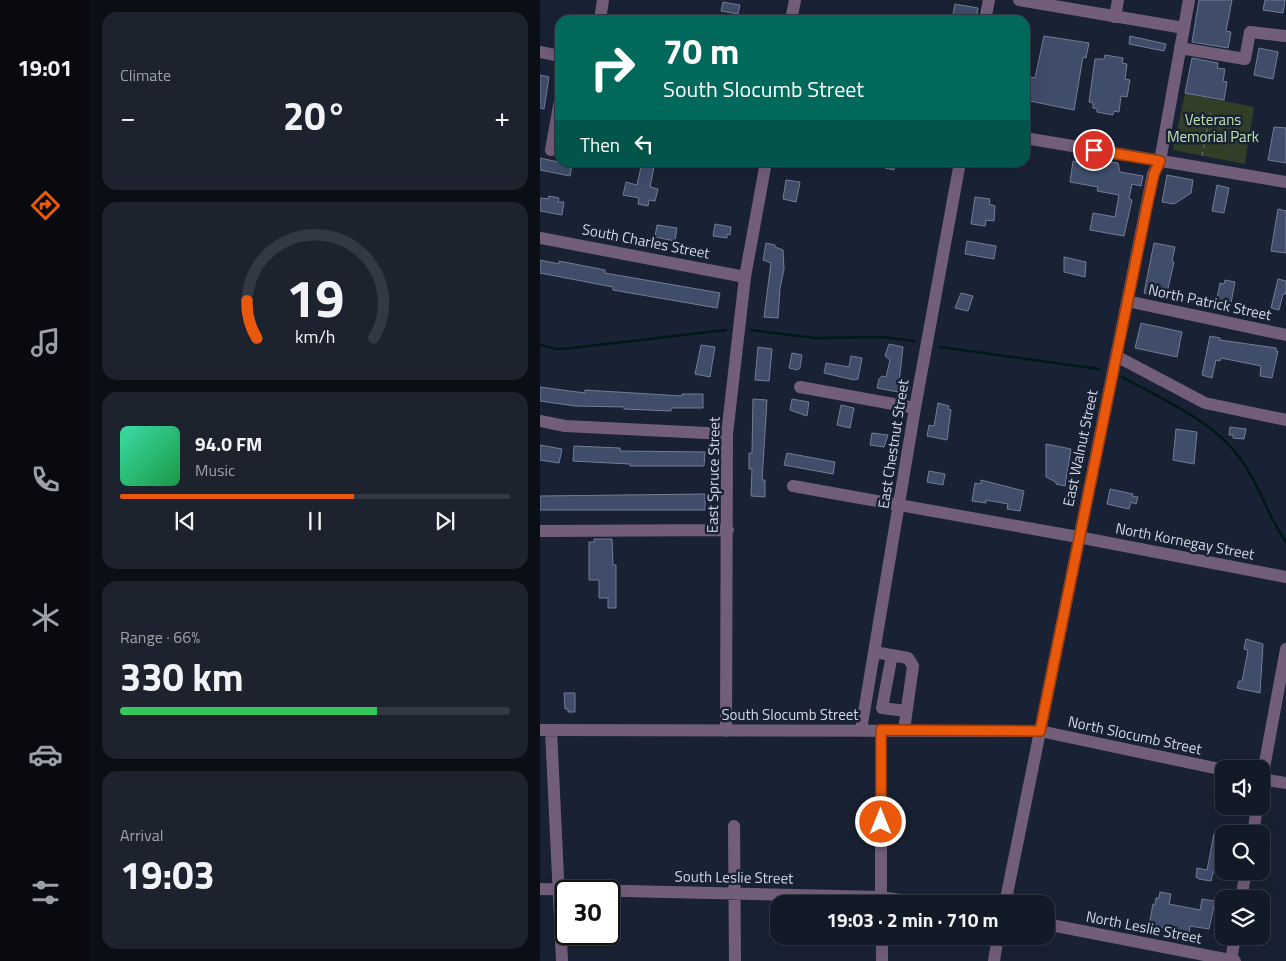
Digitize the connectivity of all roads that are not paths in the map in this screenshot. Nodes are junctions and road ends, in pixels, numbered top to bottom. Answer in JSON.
{"nodes":[{"id":1,"x":603,"y":0,"type":"edge"},
{"id":2,"x":795,"y":0,"type":"edge"},
{"id":3,"x":989,"y":0,"type":"edge"},
{"id":4,"x":1018,"y":0,"type":"edge"},
{"id":5,"x":1118,"y":0,"type":"edge"},
{"id":6,"x":1189,"y":0,"type":"edge"},
{"id":7,"x":601,"y":15,"type":"edge"},
{"id":8,"x":792,"y":15,"type":"edge"},
{"id":9,"x":986,"y":15,"type":"edge"},
{"id":10,"x":1115,"y":17,"type":"junction"},
{"id":11,"x":1184,"y":28,"type":"junction"},
{"id":12,"x":1285,"y":36,"type":"edge"},
{"id":13,"x":1180,"y":48,"type":"junction"},
{"id":14,"x":540,"y":52,"type":"edge"},
{"id":15,"x":555,"y":55,"type":"edge"},
{"id":16,"x":555,"y":128,"type":"edge"},
{"id":17,"x":1030,"y":139,"type":"edge"},
{"id":18,"x":551,"y":150,"type":"dead end"},
{"id":19,"x":1160,"y":161,"type":"junction"},
{"id":20,"x":765,"y":167,"type":"edge"},
{"id":21,"x":959,"y":167,"type":"edge"},
{"id":22,"x":1286,"y":182,"type":"edge"},
{"id":23,"x":540,"y":238,"type":"edge"},
{"id":24,"x":745,"y":277,"type":"junction"},
{"id":25,"x":1127,"y":301,"type":"junction"},
{"id":26,"x":1286,"y":335,"type":"edge"},
{"id":27,"x":1116,"y":356,"type":"junction"},
{"id":28,"x":800,"y":387,"type":"dead end"},
{"id":29,"x":915,"y":408,"type":"junction"},
{"id":30,"x":1286,"y":420,"type":"edge"},
{"id":31,"x":540,"y":422,"type":"edge"},
{"id":32,"x":727,"y":434,"type":"junction"},
{"id":33,"x":793,"y":486,"type":"dead end"},
{"id":34,"x":900,"y":506,"type":"junction"},
{"id":35,"x":728,"y":530,"type":"junction"},
{"id":36,"x":540,"y":531,"type":"edge"},
{"id":37,"x":1078,"y":537,"type":"junction"},
{"id":38,"x":1286,"y":578,"type":"edge"},
{"id":39,"x":1286,"y":649,"type":"edge"},
{"id":40,"x":874,"y":652,"type":"junction"},
{"id":41,"x":892,"y":655,"type":"junction"},
{"id":42,"x":906,"y":711,"type":"junction"},
{"id":43,"x":546,"y":730,"type":"edge"},
{"id":44,"x":860,"y":730,"type":"junction"},
{"id":45,"x":881,"y":730,"type":"junction"},
{"id":46,"x":904,"y":730,"type":"junction"},
{"id":47,"x":726,"y":731,"type":"junction"},
{"id":48,"x":1040,"y":731,"type":"junction"},
{"id":49,"x":1266,"y":760,"type":"edge"},
{"id":50,"x":1215,"y":768,"type":"edge"},
{"id":51,"x":1270,"y":782,"type":"edge"},
{"id":52,"x":1286,"y":783,"type":"edge"},
{"id":53,"x":734,"y":826,"type":"dead end"},
{"id":54,"x":558,"y":880,"type":"edge"},
{"id":55,"x":540,"y":889,"type":"edge"},
{"id":56,"x":555,"y":890,"type":"edge"},
{"id":57,"x":620,"y":891,"type":"edge"},
{"id":58,"x":736,"y":893,"type":"junction"},
{"id":59,"x":777,"y":895,"type":"edge"},
{"id":60,"x":881,"y":895,"type":"edge"},
{"id":61,"x":1007,"y":895,"type":"edge"},
{"id":62,"x":1055,"y":926,"type":"edge"},
{"id":63,"x":561,"y":945,"type":"edge"},
{"id":64,"x":882,"y":945,"type":"edge"},
{"id":65,"x":997,"y":945,"type":"edge"},
{"id":66,"x":1234,"y":945,"type":"edge"},
{"id":67,"x":562,"y":961,"type":"edge"},
{"id":68,"x":735,"y":961,"type":"edge"},
{"id":69,"x":882,"y":961,"type":"edge"},
{"id":70,"x":994,"y":961,"type":"edge"},
{"id":71,"x":1231,"y":961,"type":"edge"},
{"id":72,"x":1235,"y":961,"type":"edge"}],
"edges":[{"from":1,"to":7,"type":"street"},
{"from":2,"to":8,"type":"street"},
{"from":3,"to":9,"type":"street"},
{"from":4,"to":10,"type":"street"},
{"from":5,"to":10,"type":"street"},
{"from":6,"to":11,"type":"street","name":"East Walnut Street"},
{"from":10,"to":11,"type":"street"},
{"from":11,"to":13,"type":"street","name":"East Walnut Street"},
{"from":12,"to":13,"type":"street"},
{"from":13,"to":19,"type":"street","name":"East Walnut Street"},
{"from":14,"to":15,"type":"street"},
{"from":16,"to":18,"type":"street"},
{"from":17,"to":19,"type":"street"},
{"from":19,"to":22,"type":"street"},
{"from":19,"to":25,"type":"street","name":"East Walnut Street"},
{"from":20,"to":24,"type":"street","name":"East Spruce Street"},
{"from":21,"to":29,"type":"street","name":"East Chestnut Street"},
{"from":23,"to":24,"type":"street","name":"South Charles Street"},
{"from":24,"to":32,"type":"street","name":"East Spruce Street"},
{"from":25,"to":26,"type":"street","name":"North Patrick Street"},
{"from":25,"to":27,"type":"street","name":"East Walnut Street"},
{"from":27,"to":30,"type":"street"},
{"from":27,"to":37,"type":"street","name":"East Walnut Street"},
{"from":28,"to":29,"type":"street"},
{"from":29,"to":34,"type":"street","name":"East Chestnut Street"},
{"from":31,"to":32,"type":"street"},
{"from":32,"to":35,"type":"street","name":"East Spruce Street"},
{"from":33,"to":34,"type":"street","name":"North Kornegay Street"},
{"from":34,"to":37,"type":"street","name":"North Kornegay Street"},
{"from":34,"to":40,"type":"street","name":"East Chestnut Street"},
{"from":35,"to":36,"type":"street"},
{"from":35,"to":47,"type":"street","name":"East Spruce Street"},
{"from":37,"to":38,"type":"street","name":"North Kornegay Street"},
{"from":37,"to":48,"type":"street","name":"East Walnut Street"},
{"from":39,"to":49,"type":"street"},
{"from":40,"to":41,"type":"street"},
{"from":40,"to":44,"type":"street","name":"East Chestnut Street"},
{"from":41,"to":42,"type":"street"},
{"from":41,"to":42,"type":"street"},
{"from":42,"to":46,"type":"street"},
{"from":43,"to":47,"type":"street","name":"South Slocumb Street"},
{"from":43,"to":54,"type":"street"},
{"from":44,"to":45,"type":"street","name":"South Slocumb Street"},
{"from":44,"to":47,"type":"street","name":"South Slocumb Street"},
{"from":45,"to":46,"type":"street","name":"South Slocumb Street"},
{"from":45,"to":60,"type":"street"},
{"from":46,"to":48,"type":"street","name":"South Slocumb Street"},
{"from":48,"to":50,"type":"street","name":"North Slocumb Street"},
{"from":48,"to":61,"type":"street","name":"East Walnut Street"},
{"from":51,"to":52,"type":"street"},
{"from":53,"to":58,"type":"street"},
{"from":55,"to":56,"type":"street","name":"South Leslie Street"},
{"from":57,"to":58,"type":"street","name":"South Leslie Street"},
{"from":58,"to":59,"type":"street","name":"South Leslie Street"},
{"from":58,"to":68,"type":"street"},
{"from":62,"to":71,"type":"street","name":"North Leslie Street"},
{"from":63,"to":67,"type":"street"},
{"from":64,"to":69,"type":"street"},
{"from":65,"to":70,"type":"street"},
{"from":66,"to":71,"type":"street"},
{"from":71,"to":72,"type":"street","name":"North Leslie Street"}]}
